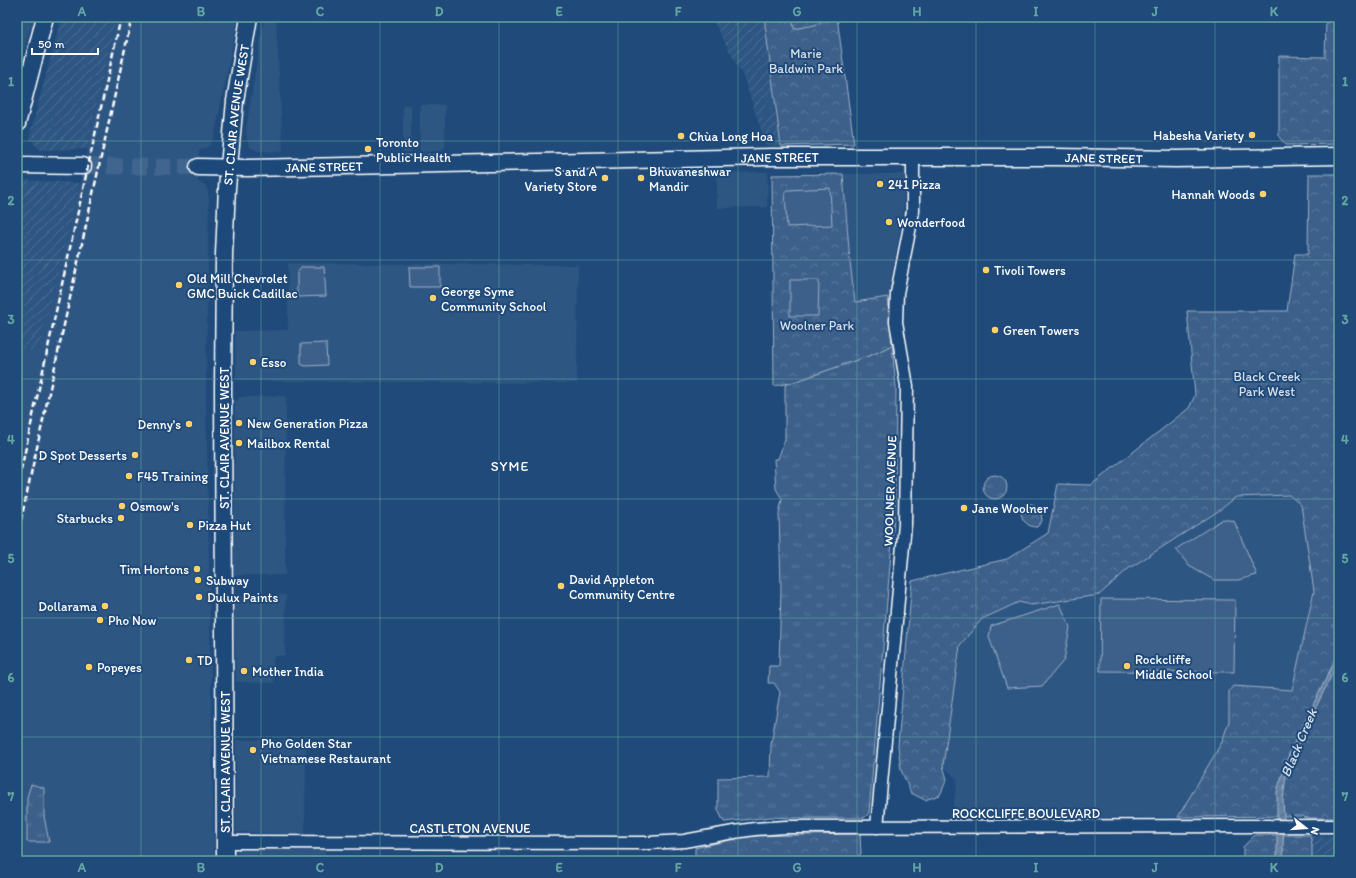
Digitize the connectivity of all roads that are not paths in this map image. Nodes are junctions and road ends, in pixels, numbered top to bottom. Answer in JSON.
{"nodes":[{"id":1,"x":45,"y":17,"type":"edge"},
{"id":2,"x":249,"y":17,"type":"edge"},
{"id":3,"x":17,"y":124,"type":"edge"},
{"id":4,"x":1339,"y":156,"type":"edge"},
{"id":5,"x":913,"y":157,"type":"junction"},
{"id":6,"x":17,"y":165,"type":"edge"},
{"id":7,"x":83,"y":166,"type":"tunnel mouth"},
{"id":8,"x":198,"y":167,"type":"tunnel mouth"},
{"id":9,"x":229,"y":168,"type":"junction"},
{"id":10,"x":1339,"y":826,"type":"edge"},
{"id":11,"x":877,"y":827,"type":"junction"},
{"id":12,"x":714,"y":835,"type":"joint"},
{"id":13,"x":225,"y":842,"type":"junction"},
{"id":14,"x":225,"y":861,"type":"edge"}],
"edges":[{"from":1,"to":3,"type":"main road"},
{"from":2,"to":9,"type":"main road","name":"ST. CLAIR AVENUE WEST"},
{"from":4,"to":5,"type":"main road","name":"JANE STREET"},
{"from":5,"to":9,"type":"main road","name":"JANE STREET"},
{"from":5,"to":11,"type":"street","name":"WOOLNER AVENUE"},
{"from":6,"to":7,"type":"main road"},
{"from":8,"to":9,"type":"main road","name":"JANE STREET"},
{"from":9,"to":13,"type":"main road","name":"ST. CLAIR AVENUE WEST"},
{"from":10,"to":11,"type":"street","name":"ROCKCLIFFE BOULEVARD"},
{"from":11,"to":12,"type":"street","name":"ROCKCLIFFE BOULEVARD"},
{"from":12,"to":13,"type":"street","name":"CASTLETON AVENUE"},
{"from":13,"to":14,"type":"main road","name":"ST. CLAIR AVENUE WEST"}]}
